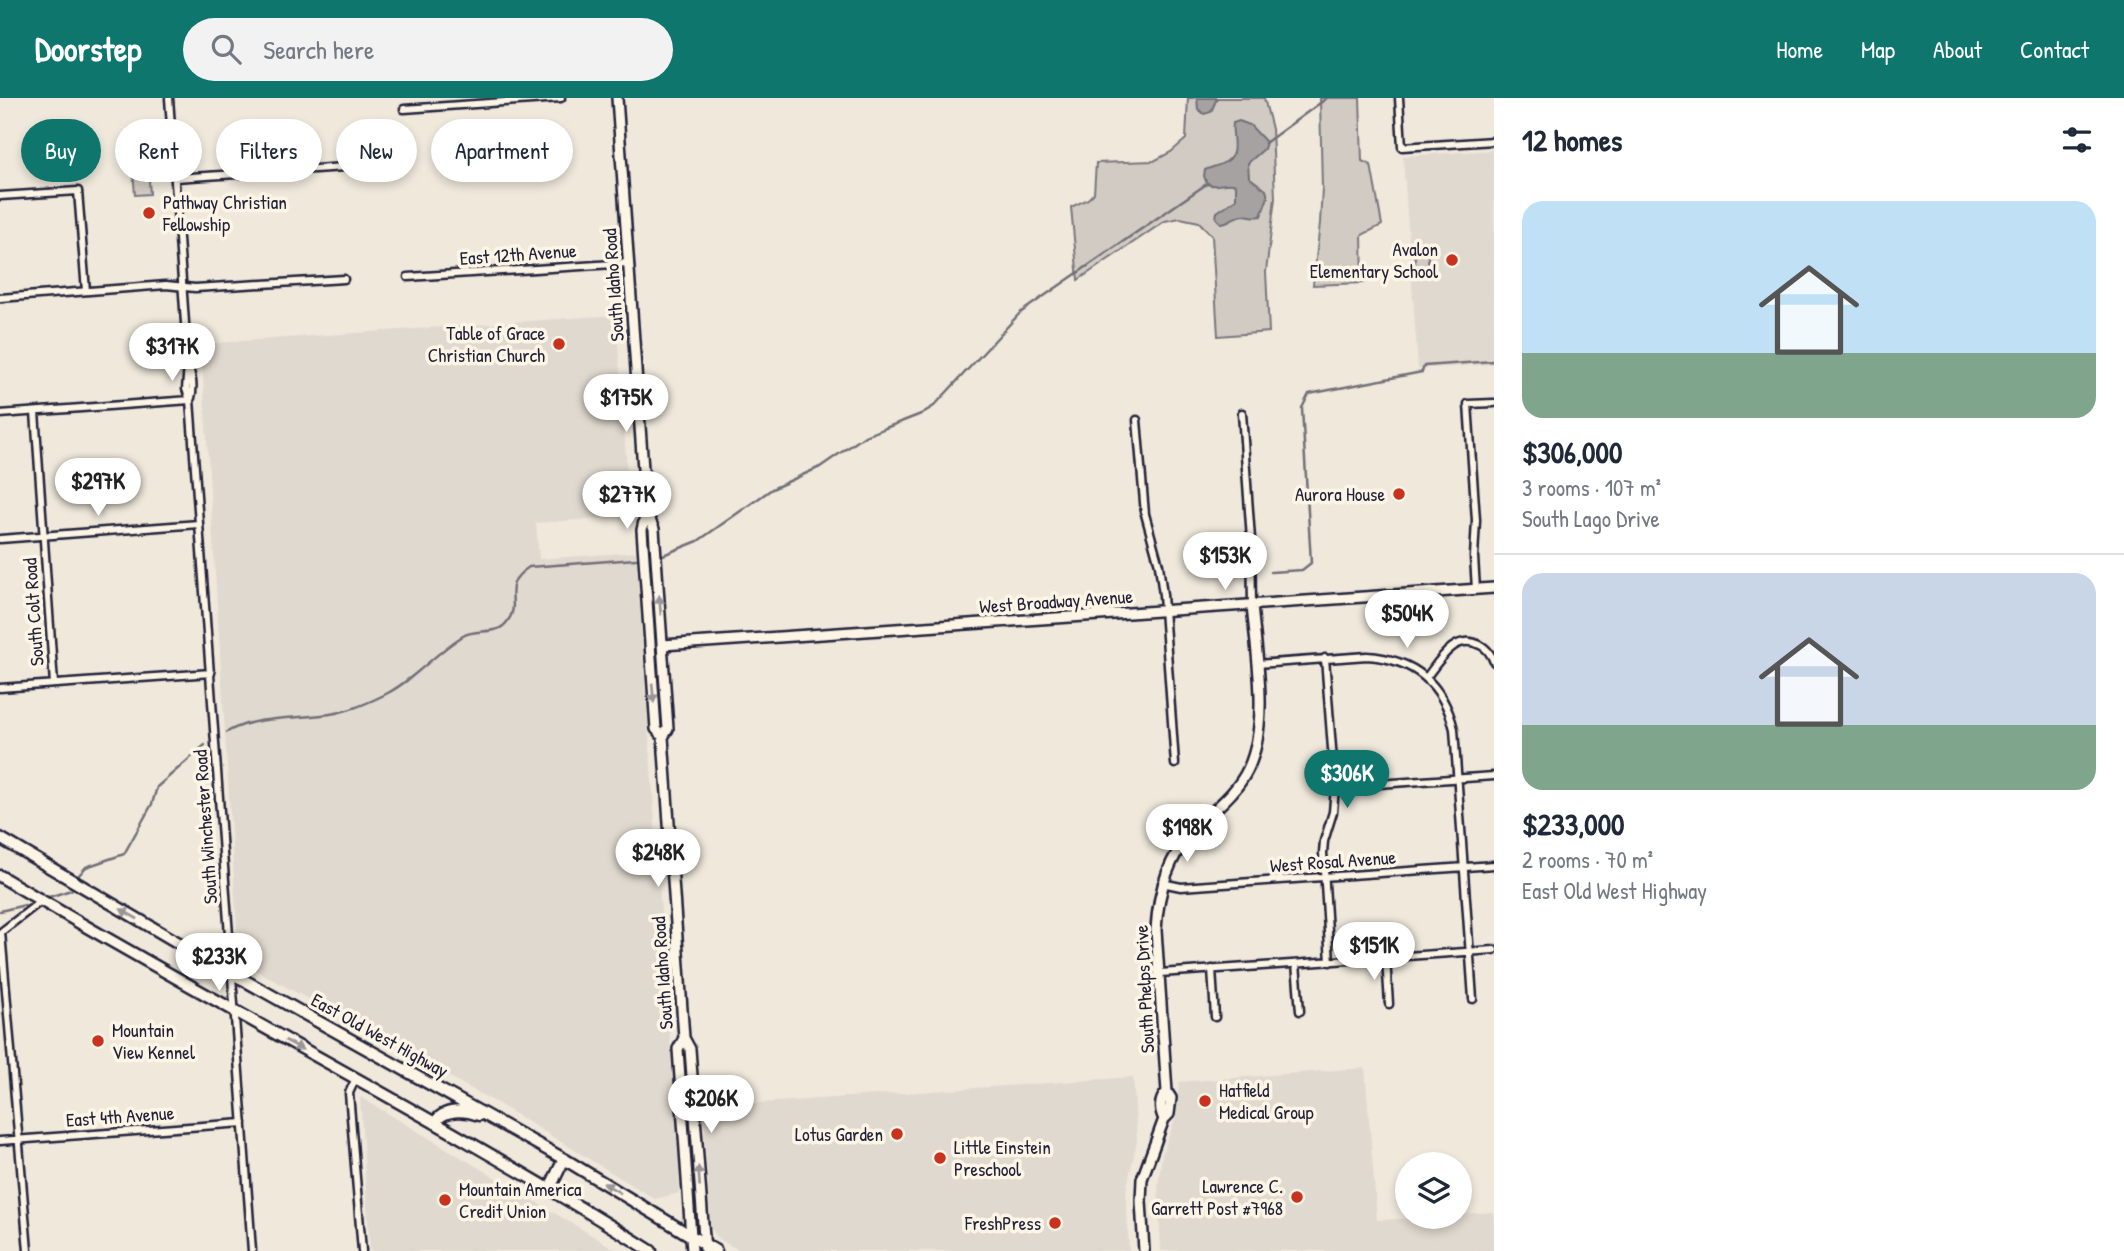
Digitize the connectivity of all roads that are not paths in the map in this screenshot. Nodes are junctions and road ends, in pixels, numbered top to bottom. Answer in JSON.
{"nodes":[{"id":1,"x":169,"y":98,"type":"edge"},
{"id":2,"x":561,"y":98,"type":"edge"},
{"id":3,"x":617,"y":98,"type":"edge"},
{"id":4,"x":1399,"y":98,"type":"edge"},
{"id":5,"x":404,"y":109,"type":"dead end"},
{"id":6,"x":171,"y":119,"type":"edge"},
{"id":7,"x":1494,"y":141,"type":"edge"},
{"id":8,"x":336,"y":168,"type":"edge"},
{"id":9,"x":202,"y":176,"type":"edge"},
{"id":10,"x":175,"y":182,"type":"edge"},
{"id":11,"x":0,"y":196,"type":"edge"},
{"id":12,"x":629,"y":263,"type":"junction"},
{"id":13,"x":408,"y":277,"type":"dead end"},
{"id":14,"x":344,"y":279,"type":"dead end"},
{"id":15,"x":182,"y":286,"type":"junction"},
{"id":16,"x":86,"y":291,"type":"junction"},
{"id":17,"x":0,"y":298,"type":"edge"},
{"id":18,"x":190,"y":400,"type":"junction"},
{"id":19,"x":1494,"y":403,"type":"edge"},
{"id":20,"x":35,"y":412,"type":"junction"},
{"id":21,"x":1242,"y":413,"type":"dead end"},
{"id":22,"x":0,"y":414,"type":"edge"},
{"id":23,"x":1137,"y":420,"type":"dead end"},
{"id":24,"x":646,"y":512,"type":"junction"},
{"id":25,"x":199,"y":524,"type":"junction"},
{"id":26,"x":44,"y":536,"type":"junction"},
{"id":27,"x":0,"y":539,"type":"edge"},
{"id":28,"x":1494,"y":588,"type":"edge"},
{"id":29,"x":1476,"y":589,"type":"junction"},
{"id":30,"x":1252,"y":605,"type":"junction"},
{"id":31,"x":1164,"y":611,"type":"junction"},
{"id":32,"x":663,"y":645,"type":"junction"},
{"id":33,"x":1325,"y":658,"type":"junction"},
{"id":34,"x":1494,"y":662,"type":"edge"},
{"id":35,"x":1257,"y":664,"type":"junction"},
{"id":36,"x":211,"y":673,"type":"junction"},
{"id":37,"x":1426,"y":678,"type":"junction"},
{"id":38,"x":54,"y":684,"type":"junction"},
{"id":39,"x":0,"y":688,"type":"edge"},
{"id":40,"x":663,"y":737,"type":"junction"},
{"id":41,"x":1175,"y":764,"type":"dead end"},
{"id":42,"x":1494,"y":776,"type":"edge"},
{"id":43,"x":1458,"y":778,"type":"junction"},
{"id":44,"x":1335,"y":787,"type":"junction"},
{"id":45,"x":0,"y":838,"type":"edge"},
{"id":46,"x":1494,"y":866,"type":"edge"},
{"id":47,"x":1464,"y":867,"type":"junction"},
{"id":48,"x":0,"y":876,"type":"edge"},
{"id":49,"x":1324,"y":877,"type":"junction"},
{"id":50,"x":1162,"y":883,"type":"junction"},
{"id":51,"x":41,"y":901,"type":"junction"},
{"id":52,"x":1494,"y":950,"type":"edge"},
{"id":53,"x":1470,"y":952,"type":"junction"},
{"id":54,"x":1386,"y":958,"type":"junction"},
{"id":55,"x":1330,"y":962,"type":"junction"},
{"id":56,"x":1296,"y":964,"type":"junction"},
{"id":57,"x":1212,"y":970,"type":"junction"},
{"id":58,"x":231,"y":972,"type":"junction"},
{"id":59,"x":1160,"y":974,"type":"junction"},
{"id":60,"x":1473,"y":999,"type":"dead end"},
{"id":61,"x":1389,"y":1004,"type":"dead end"},
{"id":62,"x":1300,"y":1011,"type":"dead end"},
{"id":63,"x":234,"y":1012,"type":"junction"},
{"id":64,"x":1215,"y":1017,"type":"dead end"},
{"id":65,"x":684,"y":1038,"type":"junction"},
{"id":66,"x":356,"y":1079,"type":"junction"},
{"id":67,"x":499,"y":1122,"type":"junction"},
{"id":68,"x":243,"y":1123,"type":"junction"},
{"id":69,"x":435,"y":1123,"type":"junction"},
{"id":70,"x":20,"y":1139,"type":"junction"},
{"id":71,"x":0,"y":1141,"type":"edge"},
{"id":72,"x":564,"y":1159,"type":"junction"},
{"id":73,"x":549,"y":1190,"type":"junction"},
{"id":74,"x":691,"y":1236,"type":"junction"},
{"id":75,"x":704,"y":1248,"type":"edge"},
{"id":76,"x":28,"y":1251,"type":"edge"},
{"id":77,"x":252,"y":1251,"type":"edge"},
{"id":78,"x":362,"y":1251,"type":"edge"},
{"id":79,"x":652,"y":1251,"type":"edge"},
{"id":80,"x":692,"y":1251,"type":"edge"},
{"id":81,"x":716,"y":1251,"type":"edge"},
{"id":82,"x":1144,"y":1251,"type":"edge"}],
"edges":[{"from":1,"to":6,"type":"street","name":"South Winchester Road"},
{"from":2,"to":5,"type":"street"},
{"from":3,"to":12,"type":"main road","name":"South Idaho Road"},
{"from":4,"to":7,"type":"street"},
{"from":8,"to":9,"type":"street"},
{"from":10,"to":15,"type":"street","name":"South Winchester Road"},
{"from":11,"to":16,"type":"street"},
{"from":12,"to":13,"type":"street","name":"East 12th Avenue"},
{"from":12,"to":24,"type":"main road","name":"South Idaho Road"},
{"from":14,"to":15,"type":"street"},
{"from":15,"to":16,"type":"street"},
{"from":15,"to":18,"type":"street","name":"South Winchester Road"},
{"from":16,"to":17,"type":"street"},
{"from":18,"to":20,"type":"street"},
{"from":18,"to":25,"type":"street","name":"South Winchester Road"},
{"from":19,"to":29,"type":"street"},
{"from":20,"to":22,"type":"street"},
{"from":20,"to":26,"type":"street","name":"South Colt Road"},
{"from":21,"to":30,"type":"street","name":"South Phelps Drive"},
{"from":23,"to":31,"type":"street"},
{"from":32,"to":24,"type":"main road","name":"South Idaho Road","one_way":true},
{"from":24,"to":40,"type":"main road","name":"South Idaho Road","one_way":true},
{"from":25,"to":26,"type":"street"},
{"from":25,"to":36,"type":"street","name":"South Winchester Road"},
{"from":26,"to":27,"type":"street"},
{"from":26,"to":38,"type":"street","name":"South Colt Road"},
{"from":28,"to":29,"type":"main road","name":"West Broadway Avenue"},
{"from":29,"to":30,"type":"main road","name":"West Broadway Avenue"},
{"from":30,"to":31,"type":"main road","name":"West Broadway Avenue"},
{"from":30,"to":35,"type":"main road","name":"South Phelps Drive"},
{"from":31,"to":32,"type":"main road","name":"West Broadway Avenue"},
{"from":31,"to":41,"type":"street"},
{"from":32,"to":40,"type":"main road","name":"South Idaho Road"},
{"from":33,"to":35,"type":"street"},
{"from":33,"to":37,"type":"street"},
{"from":33,"to":44,"type":"street"},
{"from":34,"to":37,"type":"street"},
{"from":35,"to":50,"type":"main road","name":"South Phelps Drive"},
{"from":36,"to":38,"type":"street"},
{"from":36,"to":58,"type":"street","name":"South Winchester Road"},
{"from":37,"to":43,"type":"street"},
{"from":38,"to":39,"type":"street"},
{"from":40,"to":65,"type":"main road","name":"South Idaho Road"},
{"from":42,"to":43,"type":"street"},
{"from":43,"to":44,"type":"street"},
{"from":43,"to":47,"type":"street"},
{"from":44,"to":49,"type":"street"},
{"from":58,"to":45,"type":"main road","name":"East Old West Highway","one_way":true},
{"from":46,"to":47,"type":"street","name":"West Rosal Avenue"},
{"from":47,"to":49,"type":"street","name":"West Rosal Avenue"},
{"from":47,"to":53,"type":"street"},
{"from":48,"to":51,"type":"main road"},
{"from":49,"to":50,"type":"street","name":"West Rosal Avenue"},
{"from":49,"to":55,"type":"street"},
{"from":50,"to":59,"type":"main road","name":"South Phelps Drive"},
{"from":51,"to":63,"type":"main road"},
{"from":51,"to":70,"type":"street"},
{"from":52,"to":53,"type":"street"},
{"from":53,"to":54,"type":"street"},
{"from":53,"to":60,"type":"street"},
{"from":54,"to":55,"type":"street"},
{"from":54,"to":61,"type":"street"},
{"from":55,"to":56,"type":"street"},
{"from":56,"to":57,"type":"street"},
{"from":56,"to":62,"type":"street"},
{"from":57,"to":59,"type":"street"},
{"from":57,"to":64,"type":"street"},
{"from":58,"to":63,"type":"street","name":"South Winchester Road"},
{"from":58,"to":67,"type":"main road","name":"East Old West Highway"},
{"from":59,"to":82,"type":"main road","name":"South Phelps Drive"},
{"from":63,"to":66,"type":"main road","one_way":true},
{"from":63,"to":68,"type":"street","name":"South Winchester Road"},
{"from":65,"to":74,"type":"main road","name":"South Idaho Road"},
{"from":75,"to":65,"type":"main road","name":"South Idaho Road","one_way":true},
{"from":66,"to":69,"type":"main road"},
{"from":66,"to":78,"type":"street"},
{"from":67,"to":69,"type":"main road"},
{"from":67,"to":72,"type":"main road","name":"East Old West Highway"},
{"from":68,"to":70,"type":"street","name":"East 4th Avenue"},
{"from":68,"to":77,"type":"street","name":"South Winchester Road"},
{"from":69,"to":73,"type":"main road"},
{"from":70,"to":71,"type":"street","name":"East 4th Avenue"},
{"from":70,"to":76,"type":"street"},
{"from":72,"to":73,"type":"main road"},
{"from":74,"to":72,"type":"main road","name":"East Old West Highway","one_way":true},
{"from":73,"to":79,"type":"main road"},
{"from":74,"to":75,"type":"main road","name":"East Old West Highway"},
{"from":74,"to":80,"type":"main road","name":"South Idaho Road"},
{"from":75,"to":81,"type":"main road","name":"East Old West Highway"}]}
